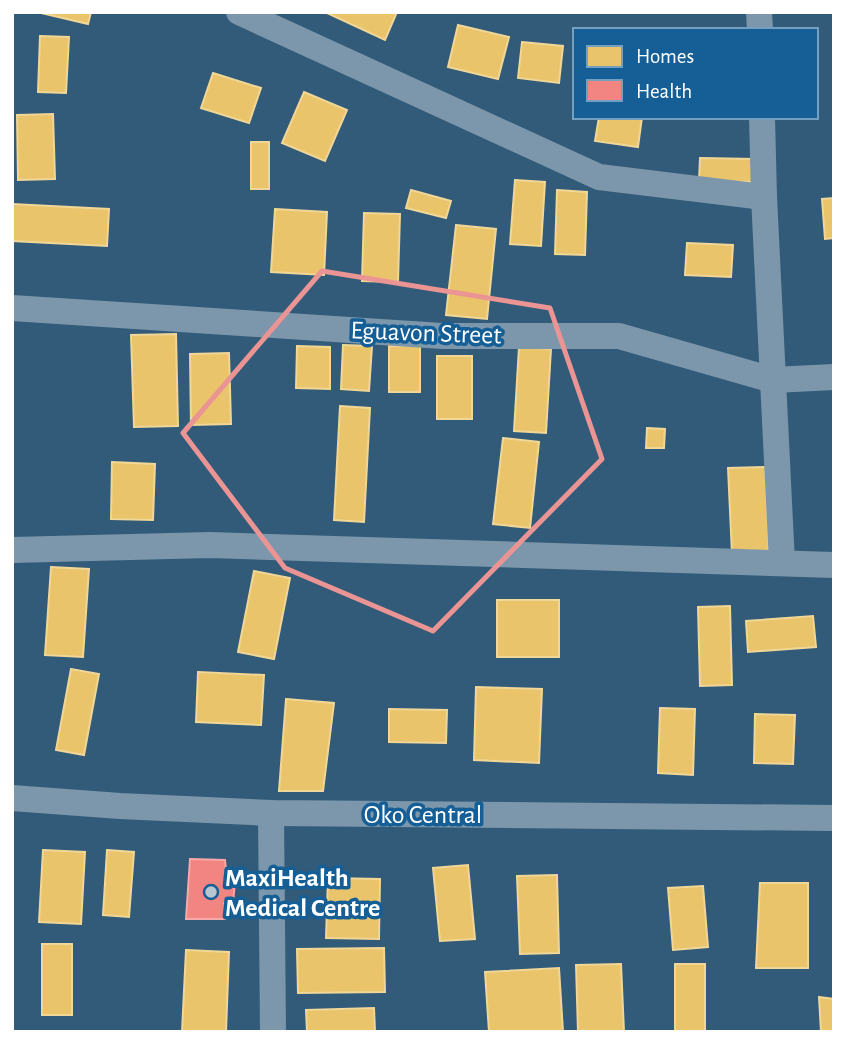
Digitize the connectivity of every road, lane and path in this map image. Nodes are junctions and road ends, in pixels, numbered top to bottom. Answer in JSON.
{"nodes":[{"id":1,"x":239,"y":12,"type":"edge"},
{"id":2,"x":762,"y":119,"type":"edge"},
{"id":3,"x":764,"y":197,"type":"junction"},
{"id":4,"x":12,"y":308,"type":"edge"},
{"id":5,"x":834,"y":377,"type":"edge"},
{"id":6,"x":773,"y":380,"type":"junction"},
{"id":7,"x":12,"y":550,"type":"edge"},
{"id":8,"x":782,"y":563,"type":"junction"},
{"id":9,"x":834,"y":565,"type":"edge"},
{"id":10,"x":12,"y":799,"type":"edge"},
{"id":11,"x":271,"y":813,"type":"junction"},
{"id":12,"x":834,"y":818,"type":"edge"},
{"id":13,"x":273,"y":1032,"type":"edge"}],
"edges":[{"from":1,"to":3,"type":"street"},
{"from":2,"to":3,"type":"street"},
{"from":3,"to":6,"type":"street"},
{"from":4,"to":6,"type":"street","name":"Eguavon Street"},
{"from":5,"to":6,"type":"street","name":"Eguavon Street"},
{"from":6,"to":8,"type":"street"},
{"from":7,"to":8,"type":"street"},
{"from":8,"to":9,"type":"street"},
{"from":10,"to":11,"type":"street","name":"Oko Central"},
{"from":11,"to":12,"type":"street","name":"Oko Central"},
{"from":11,"to":13,"type":"street"}]}
